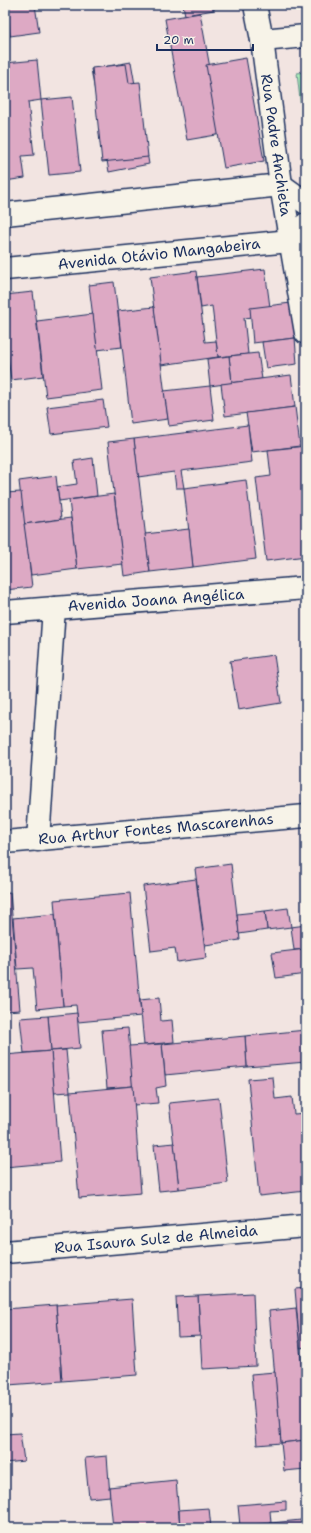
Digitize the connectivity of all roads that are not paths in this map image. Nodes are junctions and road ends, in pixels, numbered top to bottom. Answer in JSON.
{"nodes":[{"id":1,"x":255,"y":5,"type":"edge"},
{"id":2,"x":306,"y":36,"type":"edge"},
{"id":3,"x":262,"y":40,"type":"junction"},
{"id":4,"x":280,"y":185,"type":"junction"},
{"id":5,"x":306,"y":203,"type":"edge"},
{"id":6,"x":5,"y":214,"type":"edge"},
{"id":7,"x":306,"y":224,"type":"edge"},
{"id":8,"x":290,"y":241,"type":"junction"},
{"id":9,"x":5,"y":269,"type":"edge"},
{"id":10,"x":306,"y":332,"type":"edge"},
{"id":11,"x":306,"y":588,"type":"edge"},
{"id":12,"x":54,"y":608,"type":"junction"},
{"id":13,"x":5,"y":612,"type":"edge"},
{"id":14,"x":306,"y":816,"type":"edge"},
{"id":15,"x":38,"y":840,"type":"junction"},
{"id":16,"x":5,"y":842,"type":"edge"},
{"id":17,"x":306,"y":1226,"type":"edge"},
{"id":18,"x":5,"y":1252,"type":"edge"}],
"edges":[{"from":1,"to":3,"type":"street","name":"Rua Padre Anchieta"},
{"from":2,"to":3,"type":"street"},
{"from":3,"to":4,"type":"street","name":"Rua Padre Anchieta"},
{"from":4,"to":5,"type":"street"},
{"from":4,"to":6,"type":"street"},
{"from":4,"to":8,"type":"street","name":"Rua Padre Anchieta"},
{"from":7,"to":8,"type":"street"},
{"from":8,"to":9,"type":"street","name":"Avenida Otávio Mangabeira"},
{"from":8,"to":10,"type":"street","name":"Rua Padre Anchieta"},
{"from":11,"to":12,"type":"street","name":"Avenida Joana Angélica"},
{"from":12,"to":13,"type":"street","name":"Avenida Joana Angélica"},
{"from":12,"to":15,"type":"street"},
{"from":14,"to":15,"type":"street","name":"Rua Arthur Fontes Mascarenhas"},
{"from":15,"to":16,"type":"street","name":"Rua Arthur Fontes Mascarenhas"},
{"from":17,"to":18,"type":"street","name":"Rua Isaura Sulz de Almeida"}]}
